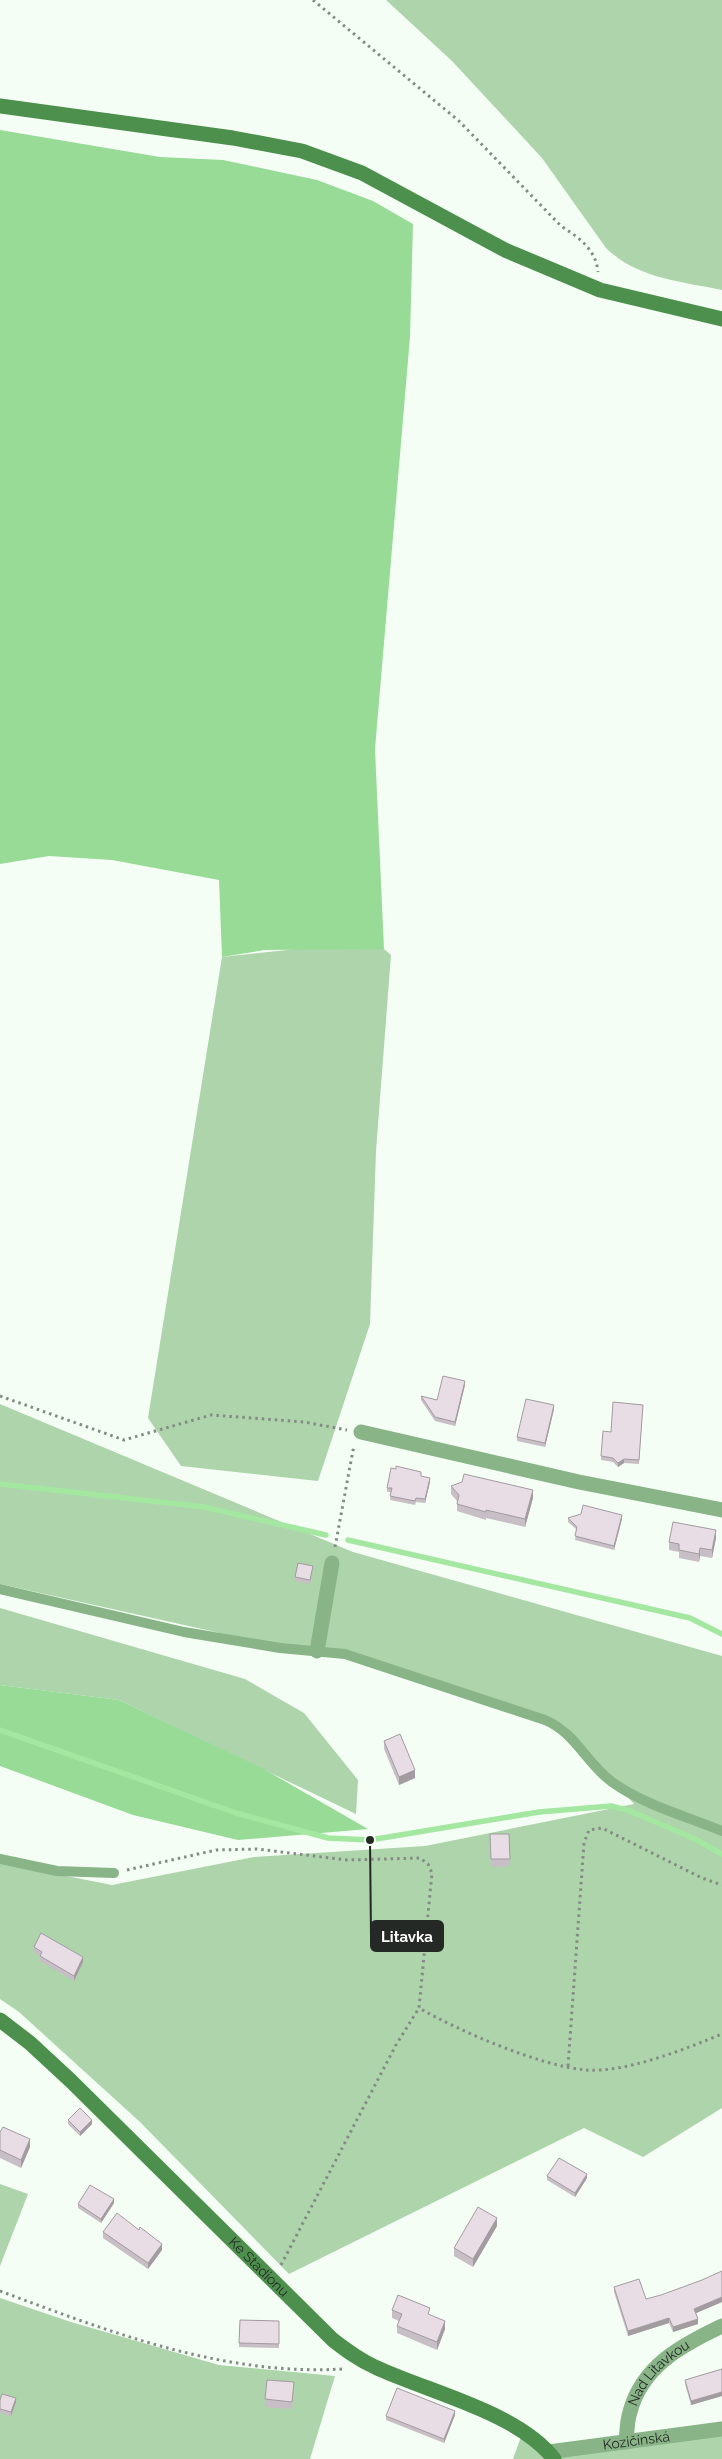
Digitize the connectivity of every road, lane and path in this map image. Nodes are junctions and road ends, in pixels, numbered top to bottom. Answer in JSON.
{"nodes":[{"id":1,"x":313,"y":0,"type":"edge"},
{"id":2,"x":0,"y":106,"type":"edge"},
{"id":3,"x":600,"y":290,"type":"junction"},
{"id":4,"x":722,"y":319,"type":"edge"},
{"id":5,"x":0,"y":1396,"type":"edge"},
{"id":6,"x":361,"y":1432,"type":"junction"},
{"id":7,"x":722,"y":1510,"type":"edge"},
{"id":8,"x":338,"y":1528,"type":"dead end"},
{"id":9,"x":332,"y":1563,"type":"dead end"},
{"id":10,"x":0,"y":1589,"type":"edge"},
{"id":11,"x":317,"y":1651,"type":"junction"},
{"id":12,"x":722,"y":1831,"type":"edge"},
{"id":13,"x":0,"y":1859,"type":"edge"},
{"id":14,"x":114,"y":1873,"type":"joint"},
{"id":15,"x":722,"y":1885,"type":"edge"},
{"id":16,"x":419,"y":2008,"type":"junction"},
{"id":17,"x":0,"y":2020,"type":"edge"},
{"id":18,"x":722,"y":2034,"type":"edge"},
{"id":19,"x":568,"y":2066,"type":"junction"},
{"id":20,"x":272,"y":2281,"type":"junction"},
{"id":21,"x":0,"y":2291,"type":"edge"},
{"id":22,"x":722,"y":2326,"type":"edge"},
{"id":23,"x":345,"y":2369,"type":"dead end"},
{"id":24,"x":722,"y":2429,"type":"edge"},
{"id":25,"x":626,"y":2442,"type":"junction"},
{"id":26,"x":552,"y":2456,"type":"edge"}],
"edges":[{"from":1,"to":3,"type":"path"},
{"from":2,"to":3,"type":"street"},
{"from":3,"to":4,"type":"street"},
{"from":5,"to":6,"type":"path"},
{"from":6,"to":7,"type":"street"},
{"from":6,"to":8,"type":"path"},
{"from":9,"to":11,"type":"street"},
{"from":10,"to":11,"type":"lane"},
{"from":11,"to":12,"type":"lane"},
{"from":13,"to":14,"type":"lane"},
{"from":14,"to":16,"type":"path"},
{"from":15,"to":19,"type":"path"},
{"from":16,"to":19,"type":"path"},
{"from":16,"to":20,"type":"path"},
{"from":17,"to":20,"type":"street","name":"Ke Stadionu"},
{"from":18,"to":19,"type":"path"},
{"from":20,"to":26,"type":"street","name":"Ke Stadionu"},
{"from":21,"to":23,"type":"path"},
{"from":22,"to":25,"type":"street","name":"Nad Litavkou"},
{"from":24,"to":25,"type":"street","name":"Kozičínská"},
{"from":25,"to":26,"type":"street","name":"Kozičínská"}]}
